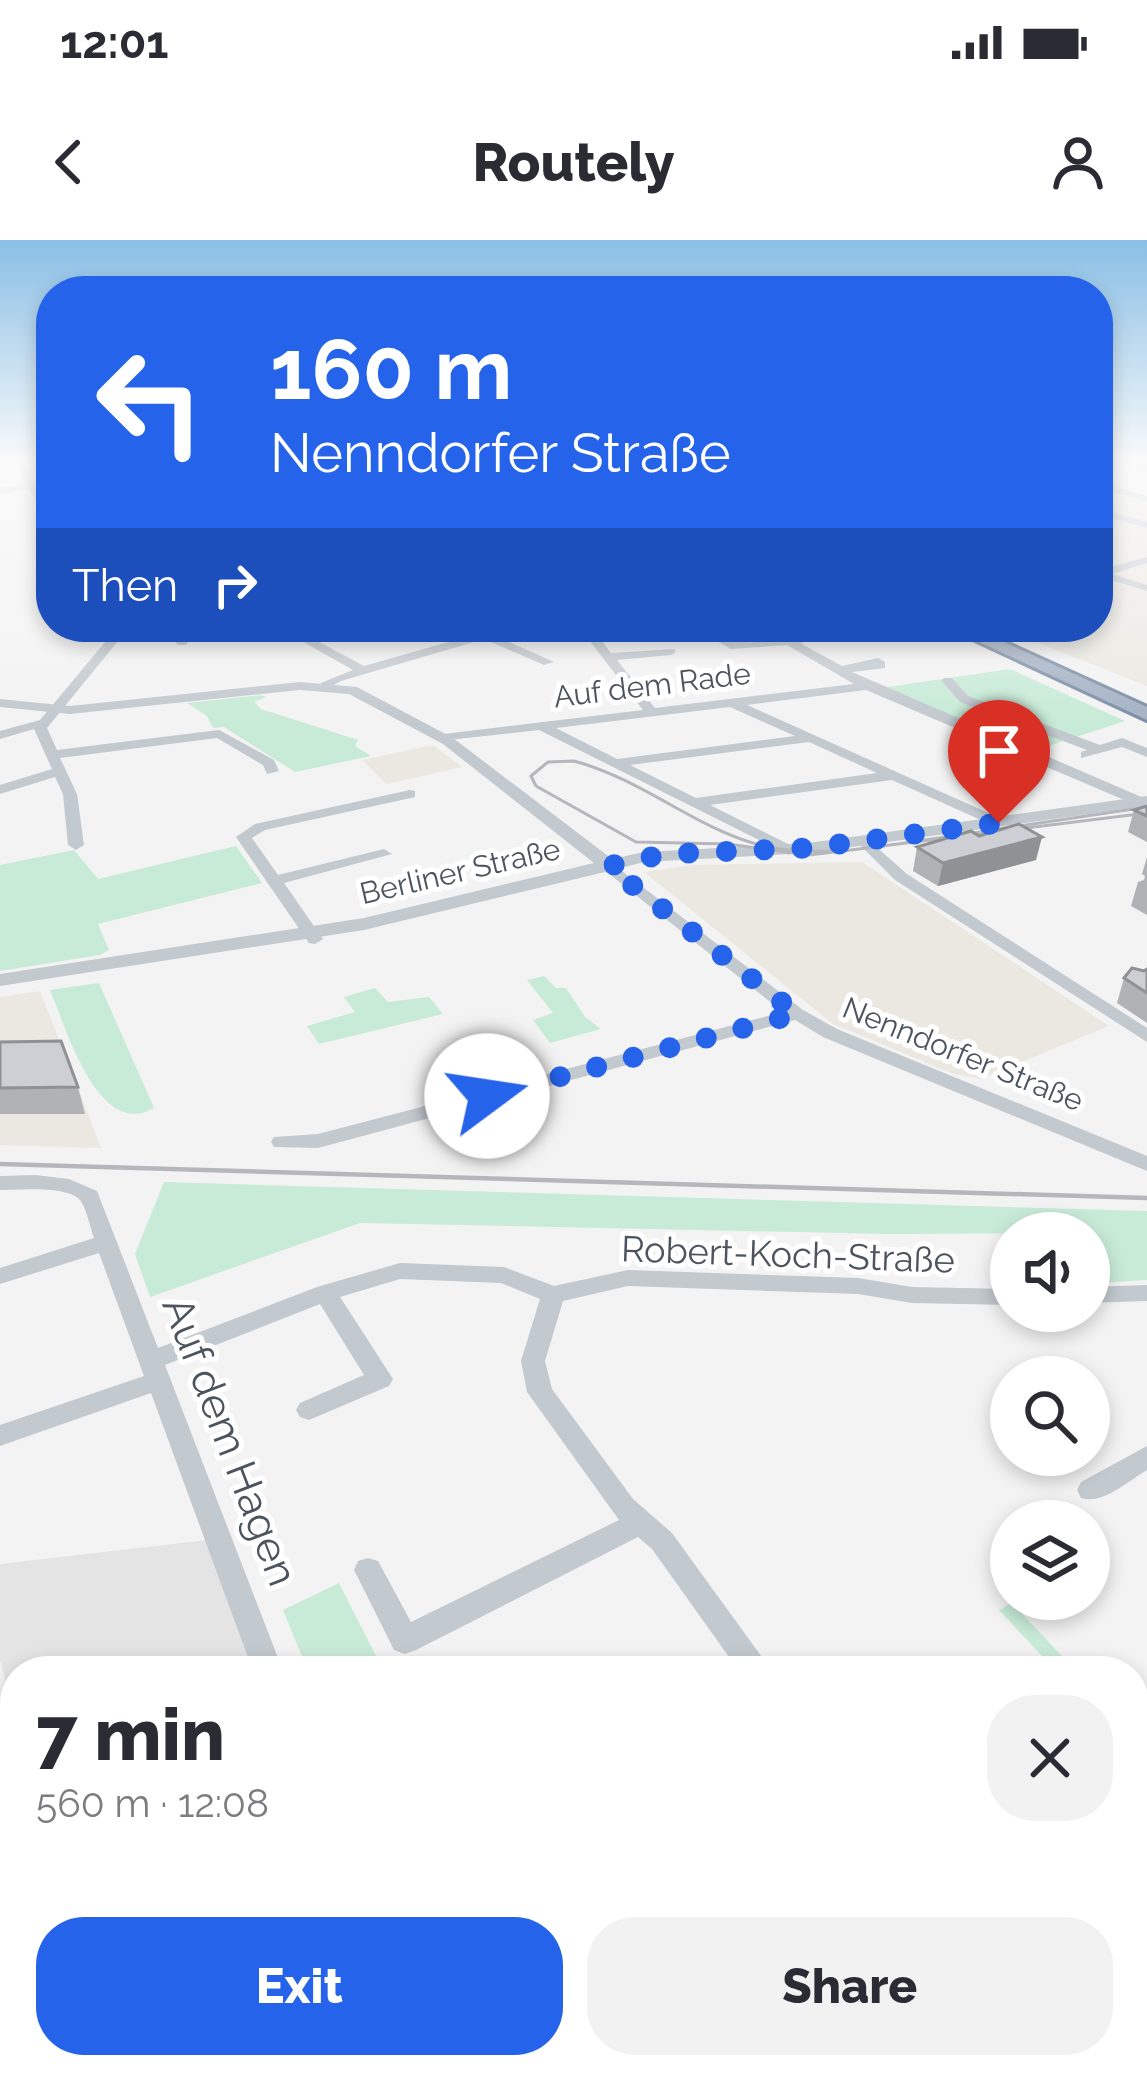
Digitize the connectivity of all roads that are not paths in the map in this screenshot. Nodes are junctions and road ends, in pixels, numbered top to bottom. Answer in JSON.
{"nodes":[{"id":1,"x":1147,"y":560,"type":"edge"},
{"id":2,"x":1113,"y":570,"type":"edge"},
{"id":3,"x":1113,"y":578,"type":"edge"},
{"id":4,"x":1147,"y":588,"type":"edge"},
{"id":5,"x":111,"y":642,"type":"edge"},
{"id":6,"x":311,"y":642,"type":"edge"},
{"id":7,"x":461,"y":642,"type":"edge"},
{"id":8,"x":501,"y":642,"type":"edge"},
{"id":9,"x":597,"y":642,"type":"edge"},
{"id":10,"x":724,"y":642,"type":"edge"},
{"id":11,"x":777,"y":642,"type":"edge"},
{"id":12,"x":791,"y":642,"type":"edge"},
{"id":13,"x":991,"y":642,"type":"edge"},
{"id":14,"x":1003,"y":642,"type":"edge"},
{"id":15,"x":671,"y":651,"type":"dead end"},
{"id":16,"x":609,"y":657,"type":"junction"},
{"id":17,"x":874,"y":661,"type":"dead end"},
{"id":18,"x":548,"y":662,"type":"dead end"},
{"id":19,"x":840,"y":670,"type":"junction"},
{"id":20,"x":364,"y":671,"type":"junction"},
{"id":21,"x":948,"y":682,"type":"dead end"},
{"id":22,"x":325,"y":686,"type":"junction"},
{"id":23,"x":868,"y":686,"type":"junction"},
{"id":24,"x":0,"y":703,"type":"edge"},
{"id":25,"x":732,"y":703,"type":"junction"},
{"id":26,"x":54,"y":710,"type":"junction"},
{"id":27,"x":1147,"y":710,"type":"edge"},
{"id":28,"x":651,"y":712,"type":"junction"},
{"id":29,"x":42,"y":723,"type":"junction"},
{"id":30,"x":539,"y":725,"type":"junction"},
{"id":31,"x":0,"y":735,"type":"edge"},
{"id":32,"x":444,"y":738,"type":"junction"},
{"id":33,"x":811,"y":738,"type":"junction"},
{"id":34,"x":1100,"y":750,"type":"junction"},
{"id":35,"x":1147,"y":753,"type":"edge"},
{"id":36,"x":52,"y":754,"type":"junction"},
{"id":37,"x":614,"y":764,"type":"junction"},
{"id":38,"x":1058,"y":766,"type":"junction"},
{"id":39,"x":60,"y":771,"type":"junction"},
{"id":40,"x":272,"y":771,"type":"dead end"},
{"id":41,"x":896,"y":775,"type":"junction"},
{"id":42,"x":0,"y":790,"type":"edge"},
{"id":43,"x":410,"y":794,"type":"dead end"},
{"id":44,"x":692,"y":803,"type":"junction"},
{"id":45,"x":1145,"y":807,"type":"edge"},
{"id":46,"x":999,"y":823,"type":"junction"},
{"id":47,"x":76,"y":845,"type":"dead end"},
{"id":48,"x":870,"y":848,"type":"junction"},
{"id":49,"x":789,"y":850,"type":"junction"},
{"id":50,"x":384,"y":854,"type":"dead end"},
{"id":51,"x":611,"y":868,"type":"junction"},
{"id":52,"x":274,"y":880,"type":"junction"},
{"id":53,"x":313,"y":936,"type":"junction"},
{"id":54,"x":0,"y":984,"type":"edge"},
{"id":55,"x":797,"y":1014,"type":"junction"},
{"id":56,"x":1147,"y":1036,"type":"edge"},
{"id":57,"x":281,"y":1142,"type":"dead end"},
{"id":58,"x":1147,"y":1164,"type":"edge"},
{"id":59,"x":0,"y":1183,"type":"edge"},
{"id":60,"x":107,"y":1243,"type":"junction"},
{"id":61,"x":0,"y":1276,"type":"edge"},
{"id":62,"x":326,"y":1293,"type":"junction"},
{"id":63,"x":1147,"y":1293,"type":"edge"},
{"id":64,"x":1110,"y":1294,"type":"edge"},
{"id":65,"x":554,"y":1295,"type":"junction"},
{"id":66,"x":990,"y":1296,"type":"edge"},
{"id":67,"x":156,"y":1370,"type":"junction"},
{"id":68,"x":309,"y":1410,"type":"dead end"},
{"id":69,"x":0,"y":1436,"type":"edge"},
{"id":70,"x":1147,"y":1457,"type":"edge"},
{"id":71,"x":1091,"y":1490,"type":"dead end"},
{"id":72,"x":641,"y":1522,"type":"junction"},
{"id":73,"x":368,"y":1570,"type":"dead end"},
{"id":74,"x":262,"y":1656,"type":"edge"},
{"id":75,"x":746,"y":1656,"type":"edge"}],
"edges":[{"from":1,"to":2,"type":"street"},
{"from":3,"to":4,"type":"street"},
{"from":5,"to":26,"type":"street"},
{"from":6,"to":20,"type":"street"},
{"from":7,"to":20,"type":"street"},
{"from":8,"to":18,"type":"street"},
{"from":9,"to":16,"type":"street"},
{"from":10,"to":11,"type":"street"},
{"from":12,"to":19,"type":"street"},
{"from":13,"to":27,"type":"highway"},
{"from":14,"to":27,"type":"highway"},
{"from":15,"to":16,"type":"street"},
{"from":16,"to":28,"type":"street"},
{"from":17,"to":19,"type":"street"},
{"from":19,"to":23,"type":"street"},
{"from":20,"to":22,"type":"street"},
{"from":21,"to":34,"type":"street"},
{"from":22,"to":26,"type":"street","name":"Nenndorfer Straße"},
{"from":22,"to":32,"type":"street","name":"Nenndorfer Straße"},
{"from":23,"to":25,"type":"street","name":"Auf dem Rade"},
{"from":23,"to":38,"type":"street"},
{"from":24,"to":26,"type":"street","name":"Nenndorfer Straße"},
{"from":25,"to":28,"type":"street","name":"Auf dem Rade"},
{"from":25,"to":33,"type":"street"},
{"from":26,"to":29,"type":"street"},
{"from":28,"to":30,"type":"street","name":"Auf dem Rade"},
{"from":29,"to":31,"type":"street"},
{"from":29,"to":36,"type":"street"},
{"from":30,"to":32,"type":"street","name":"Auf dem Rade"},
{"from":30,"to":37,"type":"street"},
{"from":32,"to":51,"type":"street","name":"Nenndorfer Straße"},
{"from":33,"to":37,"type":"street"},
{"from":33,"to":41,"type":"street"},
{"from":34,"to":35,"type":"street"},
{"from":34,"to":38,"type":"street"},
{"from":36,"to":39,"type":"street"},
{"from":36,"to":40,"type":"street"},
{"from":37,"to":44,"type":"street"},
{"from":38,"to":45,"type":"street"},
{"from":39,"to":42,"type":"street"},
{"from":39,"to":47,"type":"street"},
{"from":41,"to":44,"type":"street"},
{"from":41,"to":46,"type":"street"},
{"from":43,"to":52,"type":"street"},
{"from":44,"to":49,"type":"street"},
{"from":45,"to":46,"type":"street","name":"Berliner Straße"},
{"from":45,"to":48,"type":"street","name":"Berliner Straße"},
{"from":46,"to":48,"type":"street","name":"Berliner Straße"},
{"from":48,"to":49,"type":"street","name":"Berliner Straße"},
{"from":48,"to":51,"type":"street","name":"Berliner Straße"},
{"from":48,"to":56,"type":"street"},
{"from":49,"to":51,"type":"street","name":"Berliner Straße"},
{"from":50,"to":52,"type":"street"},
{"from":51,"to":53,"type":"street","name":"Berliner Straße"},
{"from":51,"to":55,"type":"street","name":"Nenndorfer Straße"},
{"from":52,"to":53,"type":"street"},
{"from":53,"to":54,"type":"street","name":"Berliner Straße"},
{"from":55,"to":57,"type":"street"},
{"from":55,"to":58,"type":"street","name":"Nenndorfer Straße"},
{"from":59,"to":60,"type":"street","name":"Auf dem Hagen"},
{"from":60,"to":61,"type":"street"},
{"from":60,"to":67,"type":"street","name":"Auf dem Hagen"},
{"from":62,"to":65,"type":"street"},
{"from":62,"to":67,"type":"street"},
{"from":62,"to":68,"type":"street"},
{"from":63,"to":64,"type":"street"},
{"from":65,"to":66,"type":"street","name":"Robert-Koch-Straße"},
{"from":65,"to":72,"type":"street"},
{"from":67,"to":69,"type":"street"},
{"from":67,"to":74,"type":"street","name":"Auf dem Hagen"},
{"from":70,"to":71,"type":"street"},
{"from":72,"to":73,"type":"street"},
{"from":72,"to":75,"type":"street"}]}
